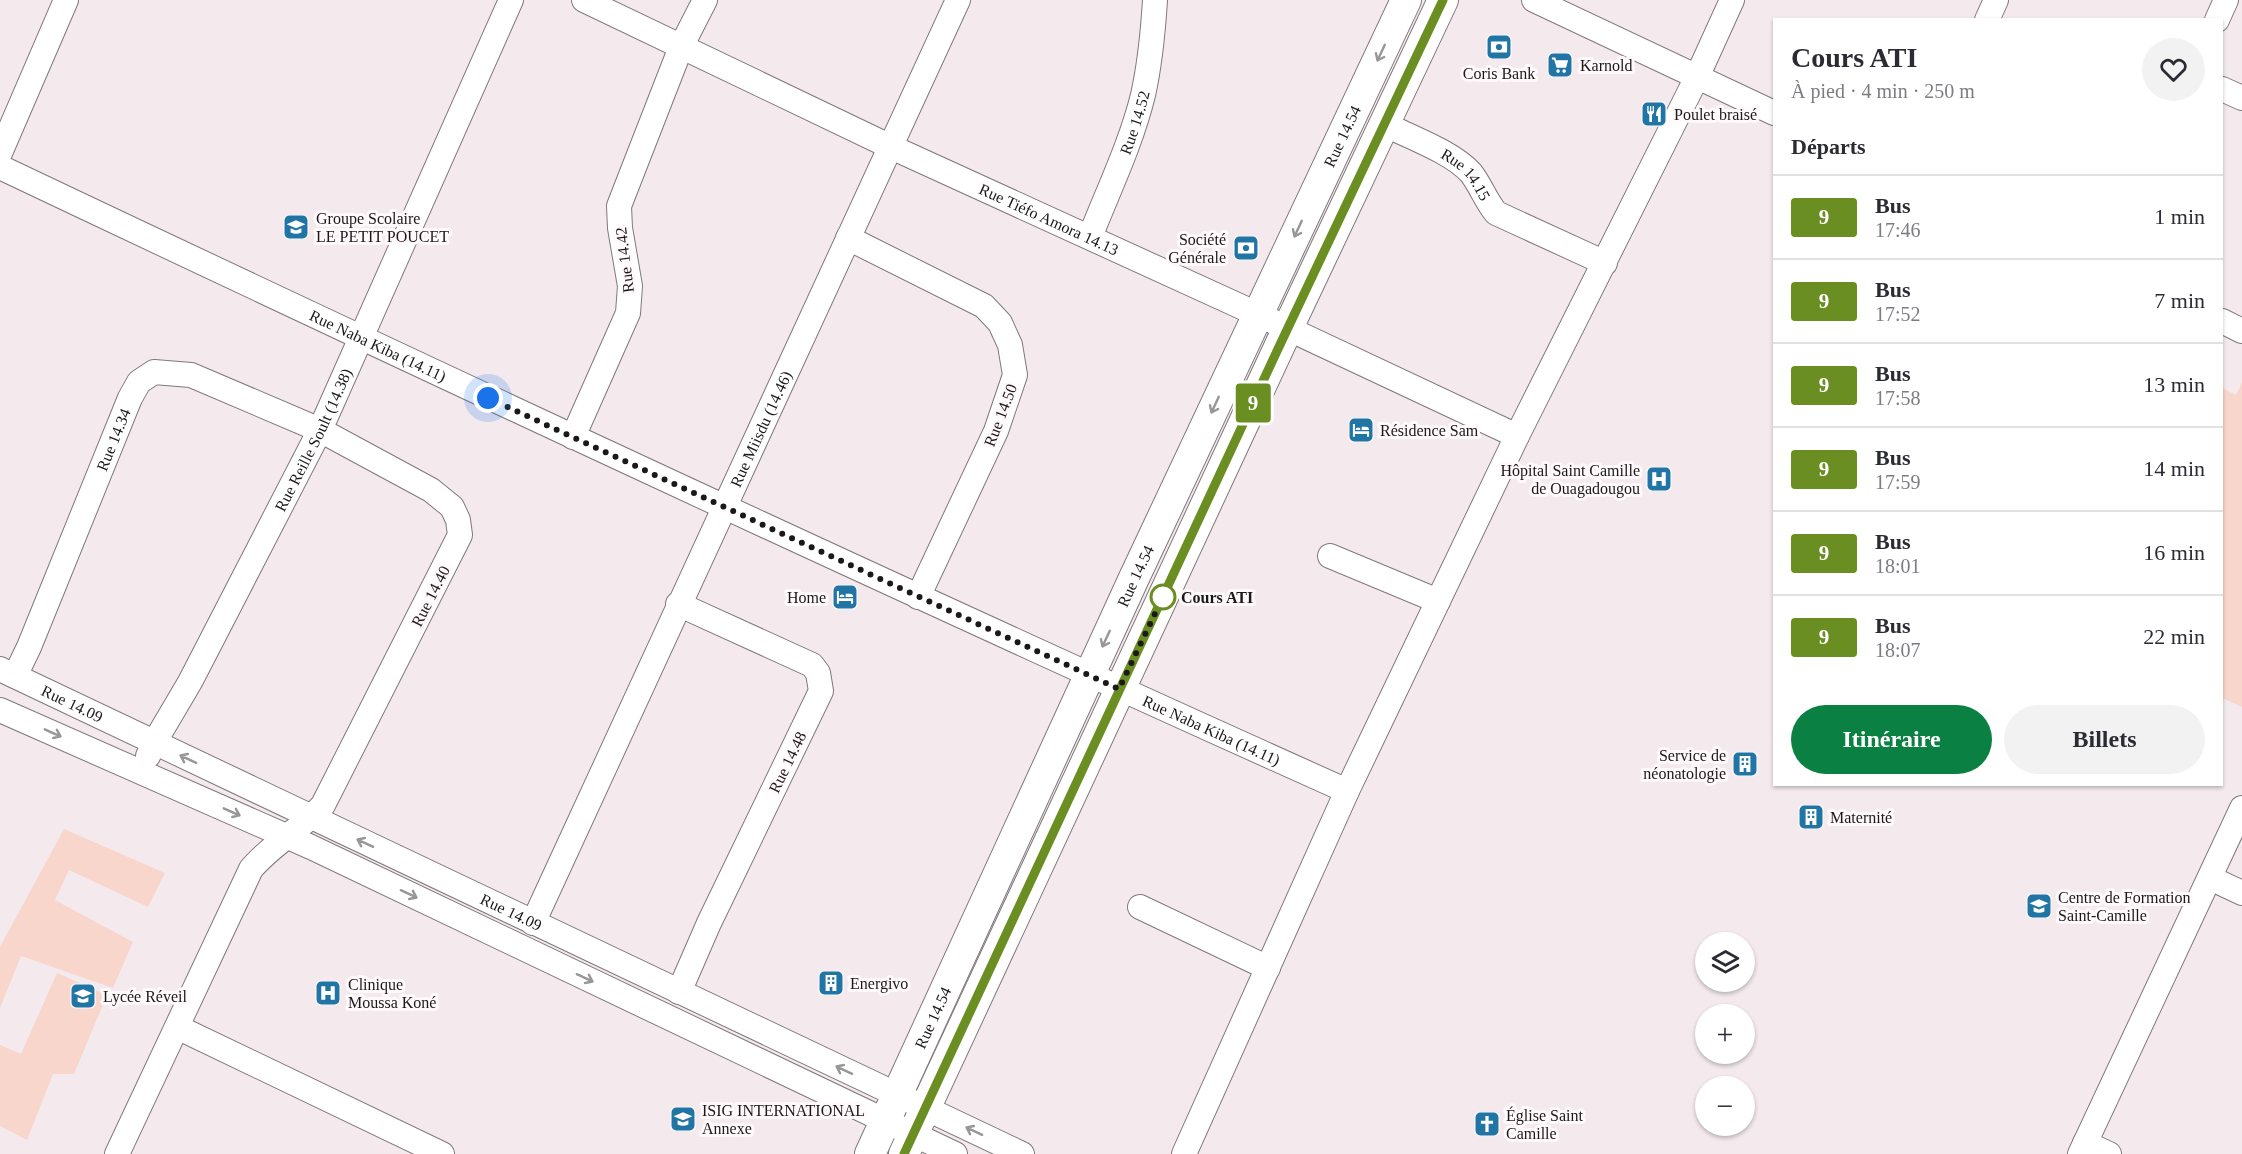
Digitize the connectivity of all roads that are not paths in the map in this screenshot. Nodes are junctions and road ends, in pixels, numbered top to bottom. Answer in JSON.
{"nodes":[{"id":1,"x":66,"y":0,"type":"edge"},
{"id":2,"x":512,"y":0,"type":"edge"},
{"id":3,"x":584,"y":0,"type":"edge"},
{"id":4,"x":705,"y":0,"type":"edge"},
{"id":5,"x":958,"y":0,"type":"edge"},
{"id":6,"x":1155,"y":0,"type":"edge"},
{"id":7,"x":1406,"y":0,"type":"edge"},
{"id":8,"x":1443,"y":0,"type":"edge"},
{"id":9,"x":1533,"y":0,"type":"edge"},
{"id":10,"x":1732,"y":0,"type":"edge"},
{"id":11,"x":1996,"y":0,"type":"edge"},
{"id":12,"x":2226,"y":0,"type":"edge"},
{"id":13,"x":1988,"y":18,"type":"edge"},
{"id":14,"x":2218,"y":18,"type":"edge"},
{"id":15,"x":681,"y":47,"type":"junction"},
{"id":16,"x":1697,"y":77,"type":"junction"},
{"id":17,"x":2223,"y":89,"type":"edge"},
{"id":18,"x":2242,"y":98,"type":"edge"},
{"id":19,"x":1773,"y":113,"type":"edge"},
{"id":20,"x":1384,"y":124,"type":"junction"},
{"id":21,"x":889,"y":146,"type":"junction"},
{"id":22,"x":0,"y":153,"type":"edge"},
{"id":23,"x":0,"y":167,"type":"edge"},
{"id":24,"x":1090,"y":237,"type":"junction"},
{"id":25,"x":848,"y":238,"type":"junction"},
{"id":26,"x":1605,"y":263,"type":"junction"},
{"id":27,"x":1257,"y":314,"type":"junction"},
{"id":28,"x":2223,"y":322,"type":"edge"},
{"id":29,"x":1287,"y":330,"type":"junction"},
{"id":30,"x":2242,"y":331,"type":"edge"},
{"id":31,"x":362,"y":339,"type":"junction"},
{"id":32,"x":320,"y":430,"type":"junction"},
{"id":33,"x":1517,"y":436,"type":"junction"},
{"id":34,"x":573,"y":437,"type":"junction"},
{"id":35,"x":724,"y":507,"type":"junction"},
{"id":36,"x":1330,"y":556,"type":"dead end"},
{"id":37,"x":918,"y":597,"type":"junction"},
{"id":38,"x":1438,"y":601,"type":"junction"},
{"id":39,"x":678,"y":604,"type":"junction"},
{"id":40,"x":7,"y":673,"type":"edge"},
{"id":41,"x":1090,"y":675,"type":"junction"},
{"id":42,"x":1119,"y":689,"type":"junction"},
{"id":43,"x":0,"y":710,"type":"edge"},
{"id":44,"x":154,"y":742,"type":"junction"},
{"id":45,"x":141,"y":772,"type":"junction"},
{"id":46,"x":1347,"y":791,"type":"junction"},
{"id":47,"x":2242,"y":808,"type":"edge"},
{"id":48,"x":312,"y":818,"type":"junction"},
{"id":49,"x":287,"y":837,"type":"junction"},
{"id":50,"x":2210,"y":878,"type":"junction"},
{"id":51,"x":2242,"y":893,"type":"edge"},
{"id":52,"x":1140,"y":907,"type":"dead end"},
{"id":53,"x":533,"y":922,"type":"junction"},
{"id":54,"x":1268,"y":968,"type":"junction"},
{"id":55,"x":679,"y":992,"type":"junction"},
{"id":56,"x":177,"y":1027,"type":"junction"},
{"id":57,"x":897,"y":1095,"type":"junction"},
{"id":58,"x":885,"y":1122,"type":"junction"},
{"id":59,"x":914,"y":1132,"type":"edge"},
{"id":60,"x":2083,"y":1149,"type":"edge"},
{"id":61,"x":117,"y":1154,"type":"edge"},
{"id":62,"x":442,"y":1154,"type":"edge"},
{"id":63,"x":870,"y":1154,"type":"edge"},
{"id":64,"x":955,"y":1154,"type":"edge"},
{"id":65,"x":1022,"y":1154,"type":"edge"},
{"id":66,"x":1184,"y":1154,"type":"edge"},
{"id":67,"x":2109,"y":1154,"type":"edge"}],
"edges":[{"from":1,"to":22,"type":"street"},
{"from":2,"to":31,"type":"street","name":"Rue Reille Soult (14.38)"},
{"from":3,"to":15,"type":"street","name":"Rue Tiéfo Amora 14.13"},
{"from":4,"to":15,"type":"street","name":"Rue 14.42"},
{"from":5,"to":21,"type":"street","name":"Rue Miisdu (14.46)"},
{"from":6,"to":24,"type":"street","name":"Rue 14.52"},
{"from":7,"to":27,"type":"main road","name":"Rue 14.54","one_way":true},
{"from":8,"to":20,"type":"main road"},
{"from":9,"to":16,"type":"street"},
{"from":10,"to":16,"type":"street"},
{"from":11,"to":13,"type":"street"},
{"from":12,"to":14,"type":"street"},
{"from":15,"to":21,"type":"street","name":"Rue Tiéfo Amora 14.13"},
{"from":15,"to":34,"type":"street","name":"Rue 14.42"},
{"from":16,"to":19,"type":"street"},
{"from":16,"to":26,"type":"street"},
{"from":17,"to":18,"type":"street"},
{"from":20,"to":26,"type":"street","name":"Rue 14.15"},
{"from":20,"to":29,"type":"main road"},
{"from":21,"to":24,"type":"street","name":"Rue Tiéfo Amora 14.13"},
{"from":21,"to":25,"type":"street","name":"Rue Miisdu (14.46)"},
{"from":23,"to":31,"type":"street","name":"Rue Naba Kiba (14.11)"},
{"from":24,"to":27,"type":"street","name":"Rue Tiéfo Amora 14.13"},
{"from":25,"to":35,"type":"street","name":"Rue Miisdu (14.46)"},
{"from":25,"to":37,"type":"street","name":"Rue 14.50"},
{"from":26,"to":33,"type":"street"},
{"from":27,"to":29,"type":"street","name":"Rue Tiéfo Amora 14.13"},
{"from":27,"to":41,"type":"main road","name":"Rue 14.54","one_way":true},
{"from":28,"to":30,"type":"street"},
{"from":29,"to":33,"type":"street","name":"Rue Tiéfo Amora 14.13"},
{"from":29,"to":42,"type":"main road"},
{"from":31,"to":32,"type":"street","name":"Rue Reille Soult (14.38)"},
{"from":31,"to":34,"type":"street","name":"Rue Naba Kiba (14.11)"},
{"from":32,"to":40,"type":"street","name":"Rue 14.34"},
{"from":32,"to":44,"type":"street","name":"Rue Reille Soult (14.38)"},
{"from":32,"to":48,"type":"street","name":"Rue 14.40"},
{"from":33,"to":38,"type":"street"},
{"from":34,"to":35,"type":"street","name":"Rue Naba Kiba (14.11)"},
{"from":35,"to":37,"type":"street","name":"Rue Naba Kiba (14.11)"},
{"from":35,"to":39,"type":"street","name":"Rue Miisdu (14.46)"},
{"from":36,"to":38,"type":"street"},
{"from":37,"to":41,"type":"street","name":"Rue Naba Kiba (14.11)"},
{"from":38,"to":46,"type":"street"},
{"from":39,"to":53,"type":"street","name":"Rue Miisdu (14.46)"},
{"from":39,"to":55,"type":"street","name":"Rue 14.48"},
{"from":40,"to":44,"type":"street","name":"Rue 14.09"},
{"from":41,"to":42,"type":"street","name":"Rue Naba Kiba (14.11)"},
{"from":41,"to":57,"type":"main road","name":"Rue 14.54"},
{"from":42,"to":46,"type":"street","name":"Rue Naba Kiba (14.11)"},
{"from":42,"to":59,"type":"main road"},
{"from":43,"to":45,"type":"street","name":"Rue 14.09","one_way":true},
{"from":44,"to":45,"type":"street","name":"Rue Reille Soult (14.38)"},
{"from":48,"to":44,"type":"street","name":"Rue 14.09","one_way":true},
{"from":45,"to":49,"type":"street","name":"Rue 14.09","one_way":true},
{"from":46,"to":54,"type":"street"},
{"from":47,"to":50,"type":"street"},
{"from":48,"to":49,"type":"street","name":"Rue 14.40"},
{"from":53,"to":48,"type":"street","name":"Rue 14.09","one_way":true},
{"from":49,"to":56,"type":"street","name":"Rue 14.40"},
{"from":49,"to":58,"type":"street","name":"Rue 14.09","one_way":true},
{"from":50,"to":51,"type":"street"},
{"from":50,"to":60,"type":"street"},
{"from":52,"to":54,"type":"street"},
{"from":53,"to":55,"type":"street","name":"Rue 14.09"},
{"from":54,"to":66,"type":"street"},
{"from":57,"to":55,"type":"street","name":"Rue 14.09","one_way":true},
{"from":56,"to":61,"type":"street","name":"Rue 14.40"},
{"from":56,"to":62,"type":"street"},
{"from":57,"to":58,"type":"main road","name":"Rue 14.54"},
{"from":57,"to":59,"type":"street","name":"Rue 14.09"},
{"from":58,"to":59,"type":"street","name":"Rue 14.09"},
{"from":58,"to":63,"type":"main road","name":"Rue 14.54"},
{"from":59,"to":64,"type":"street","name":"Rue 14.09"},
{"from":65,"to":59,"type":"street","name":"Rue 14.09","one_way":true},
{"from":60,"to":67,"type":"street"}]}
